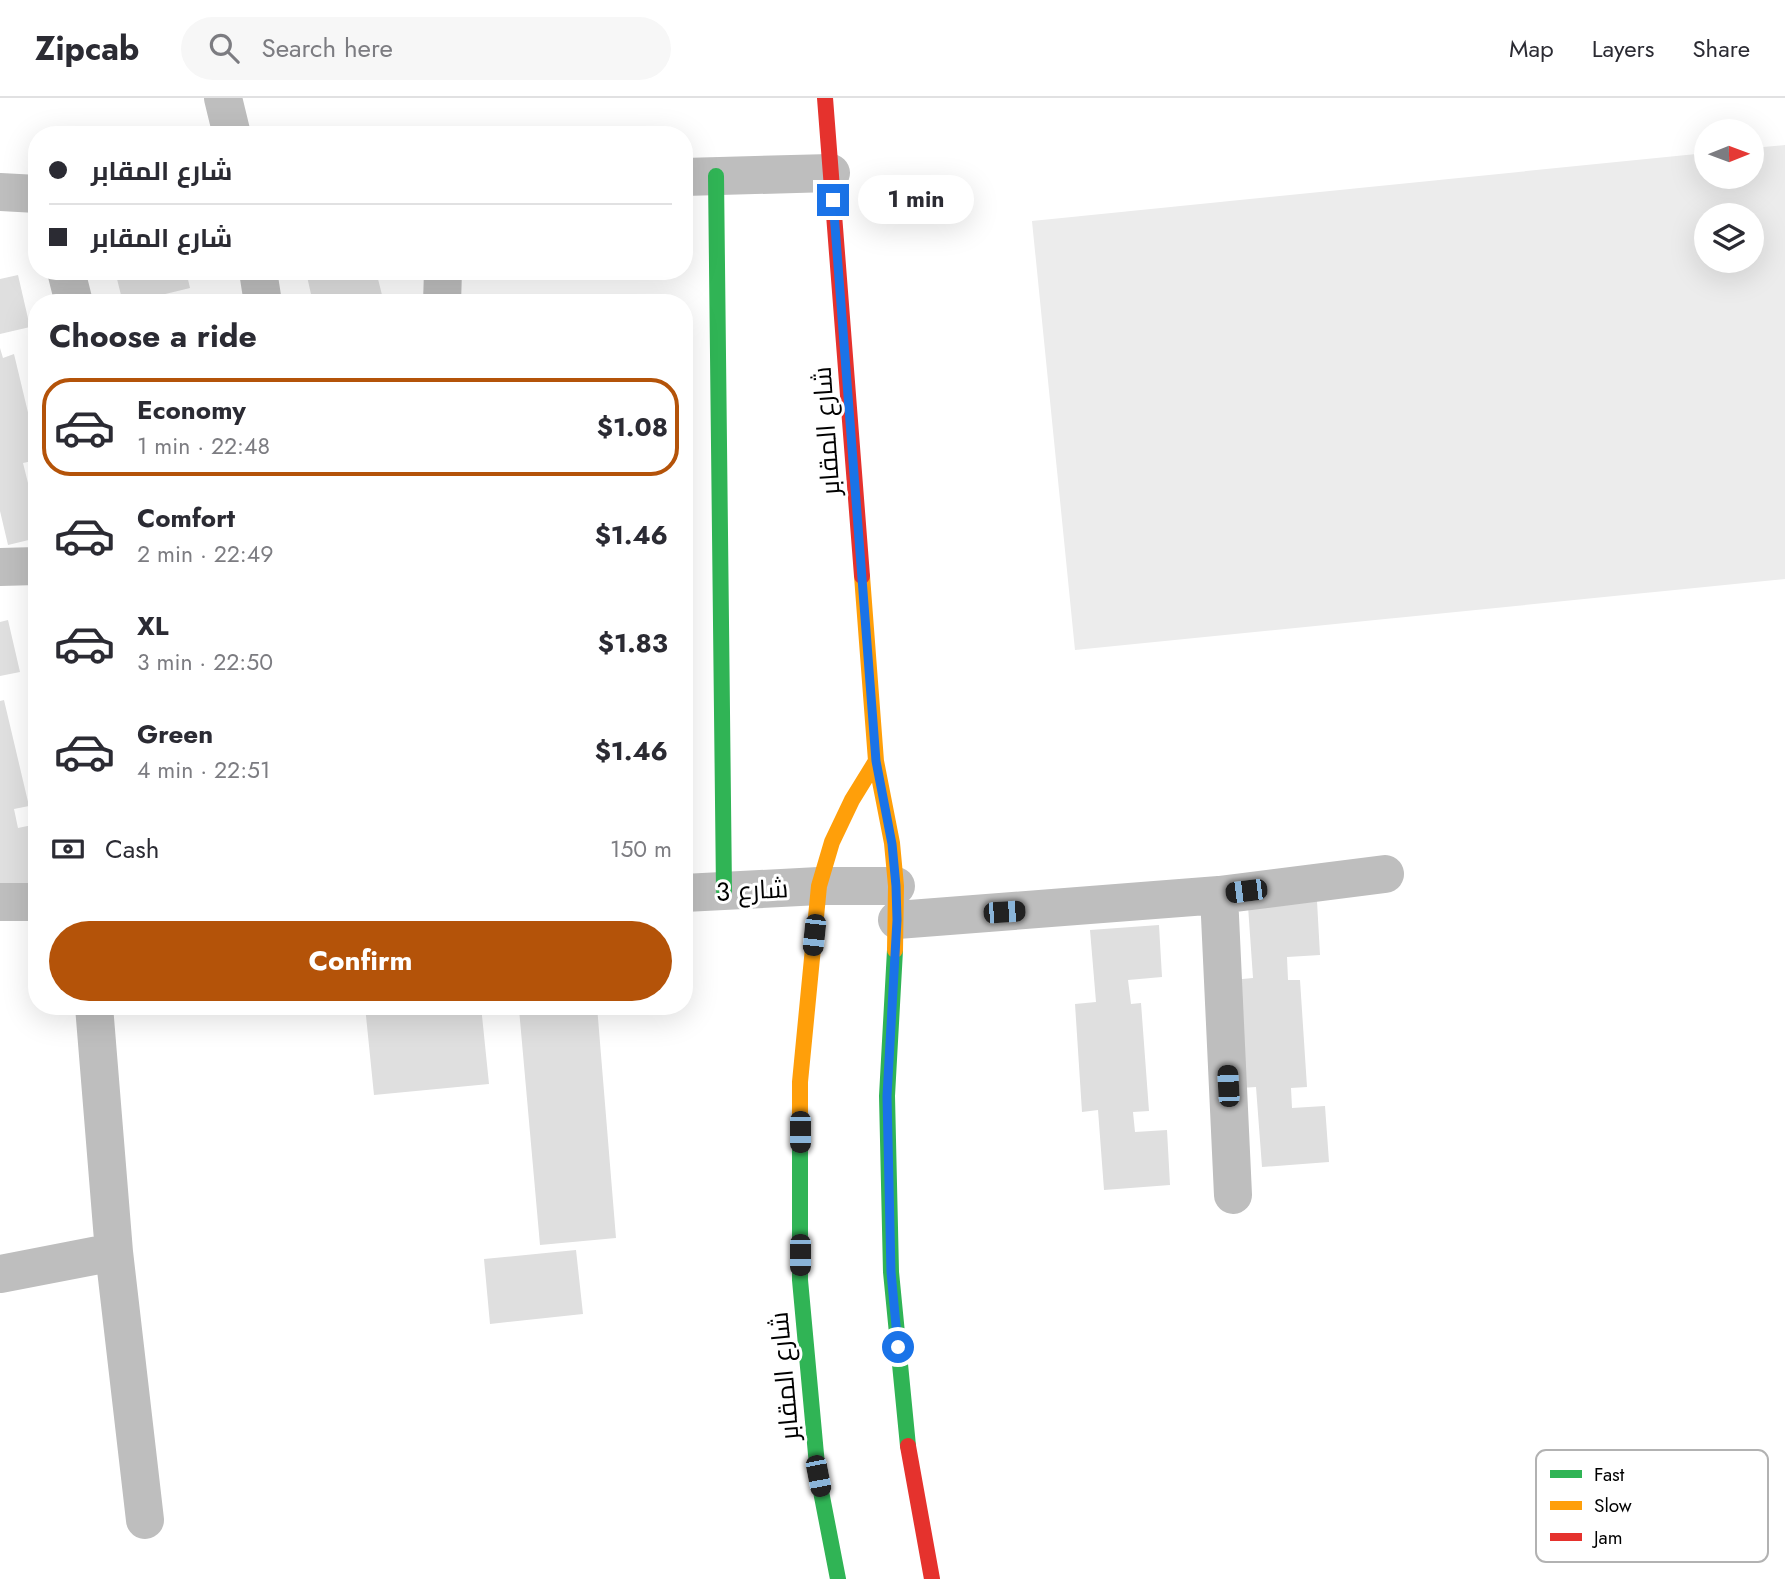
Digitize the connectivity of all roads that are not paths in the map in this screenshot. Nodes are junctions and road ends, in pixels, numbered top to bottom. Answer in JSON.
{"nodes":[{"id":1,"x":223,"y":98,"type":"edge"},
{"id":2,"x":825,"y":98,"type":"edge"},
{"id":3,"x":230,"y":126,"type":"edge"},
{"id":4,"x":831,"y":173,"type":"junction"},
{"id":5,"x":700,"y":176,"type":"edge"},
{"id":6,"x":0,"y":192,"type":"edge"},
{"id":7,"x":28,"y":194,"type":"edge"},
{"id":8,"x":28,"y":566,"type":"edge"},
{"id":9,"x":0,"y":567,"type":"edge"},
{"id":10,"x":876,"y":761,"type":"junction"},
{"id":11,"x":1385,"y":874,"type":"dead end"},
{"id":12,"x":819,"y":886,"type":"junction"},
{"id":13,"x":724,"y":891,"type":"junction"},
{"id":14,"x":693,"y":893,"type":"edge"},
{"id":15,"x":1219,"y":895,"type":"junction"},
{"id":16,"x":0,"y":902,"type":"edge"},
{"id":17,"x":28,"y":902,"type":"edge"},
{"id":18,"x":896,"y":903,"type":"junction"},
{"id":19,"x":95,"y":1015,"type":"edge"},
{"id":20,"x":1233,"y":1195,"type":"dead end"},
{"id":21,"x":114,"y":1252,"type":"junction"},
{"id":22,"x":0,"y":1273,"type":"edge"},
{"id":23,"x":145,"y":1520,"type":"dead end"},
{"id":24,"x":838,"y":1579,"type":"edge"},
{"id":25,"x":932,"y":1579,"type":"edge"}],
"edges":[{"from":1,"to":3,"type":"street"},
{"from":2,"to":4,"type":"street","name":"شارع المقابر"},
{"from":4,"to":5,"type":"street"},
{"from":4,"to":10,"type":"street","name":"شارع المقابر"},
{"from":5,"to":13,"type":"street"},
{"from":6,"to":7,"type":"street"},
{"from":8,"to":9,"type":"street"},
{"from":10,"to":12,"type":"street","name":"شارع المقابر"},
{"from":10,"to":18,"type":"street","name":"شارع المقابر"},
{"from":11,"to":15,"type":"street","name":"شارع 3"},
{"from":12,"to":13,"type":"street","name":"شارع 3"},
{"from":12,"to":18,"type":"street","name":"شارع 3"},
{"from":12,"to":24,"type":"street","name":"شارع المقابر"},
{"from":13,"to":14,"type":"street","name":"شارع 3"},
{"from":15,"to":18,"type":"street","name":"شارع 3"},
{"from":15,"to":20,"type":"street"},
{"from":16,"to":17,"type":"street"},
{"from":18,"to":25,"type":"street","name":"شارع المقابر"},
{"from":19,"to":21,"type":"street"},
{"from":21,"to":22,"type":"street"},
{"from":21,"to":23,"type":"street"}]}
